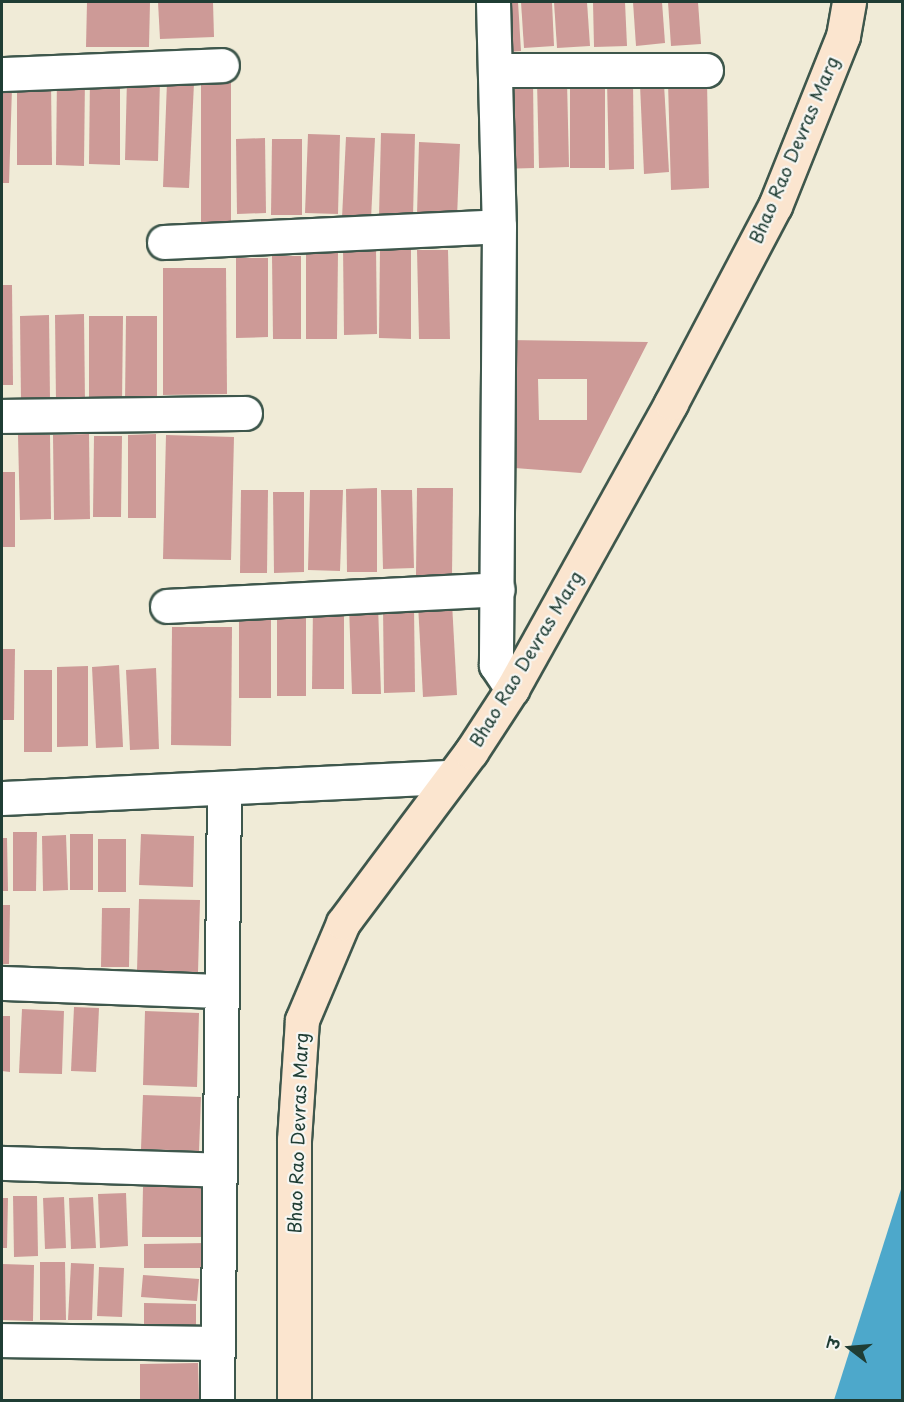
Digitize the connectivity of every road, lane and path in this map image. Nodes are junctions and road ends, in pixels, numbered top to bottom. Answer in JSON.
{"nodes":[{"id":1,"x":494,"y":2,"type":"edge"},
{"id":2,"x":849,"y":2,"type":"edge"},
{"id":3,"x":222,"y":65,"type":"dead end"},
{"id":4,"x":495,"y":70,"type":"junction"},
{"id":5,"x":706,"y":70,"type":"dead end"},
{"id":6,"x":2,"y":75,"type":"edge"},
{"id":7,"x":499,"y":226,"type":"junction"},
{"id":8,"x":164,"y":243,"type":"dead end"},
{"id":9,"x":245,"y":413,"type":"dead end"},
{"id":10,"x":2,"y":416,"type":"edge"},
{"id":11,"x":498,"y":589,"type":"junction"},
{"id":12,"x":167,"y":606,"type":"dead end"},
{"id":13,"x":512,"y":689,"type":"junction"},
{"id":14,"x":452,"y":777,"type":"junction"},
{"id":15,"x":224,"y":788,"type":"junction"},
{"id":16,"x":2,"y":798,"type":"edge"},
{"id":17,"x":2,"y":983,"type":"edge"},
{"id":18,"x":222,"y":991,"type":"junction"},
{"id":19,"x":2,"y":1163,"type":"edge"},
{"id":20,"x":220,"y":1170,"type":"junction"},
{"id":21,"x":2,"y":1340,"type":"edge"},
{"id":22,"x":218,"y":1343,"type":"junction"},
{"id":23,"x":217,"y":1401,"type":"edge"},
{"id":24,"x":294,"y":1401,"type":"edge"}],
"edges":[{"from":1,"to":4,"type":"street"},
{"from":2,"to":13,"type":"street","name":"Bhao Rao Devras Marg"},
{"from":3,"to":6,"type":"street"},
{"from":4,"to":5,"type":"street"},
{"from":4,"to":7,"type":"street"},
{"from":7,"to":8,"type":"street"},
{"from":7,"to":11,"type":"street"},
{"from":9,"to":10,"type":"street"},
{"from":11,"to":12,"type":"street"},
{"from":11,"to":13,"type":"street"},
{"from":13,"to":14,"type":"street","name":"Bhao Rao Devras Marg"},
{"from":14,"to":15,"type":"street"},
{"from":14,"to":24,"type":"street","name":"Bhao Rao Devras Marg"},
{"from":15,"to":16,"type":"street"},
{"from":15,"to":18,"type":"street"},
{"from":17,"to":18,"type":"street"},
{"from":18,"to":20,"type":"street"},
{"from":19,"to":20,"type":"street"},
{"from":20,"to":22,"type":"street"},
{"from":21,"to":22,"type":"street"},
{"from":22,"to":23,"type":"street"}]}
